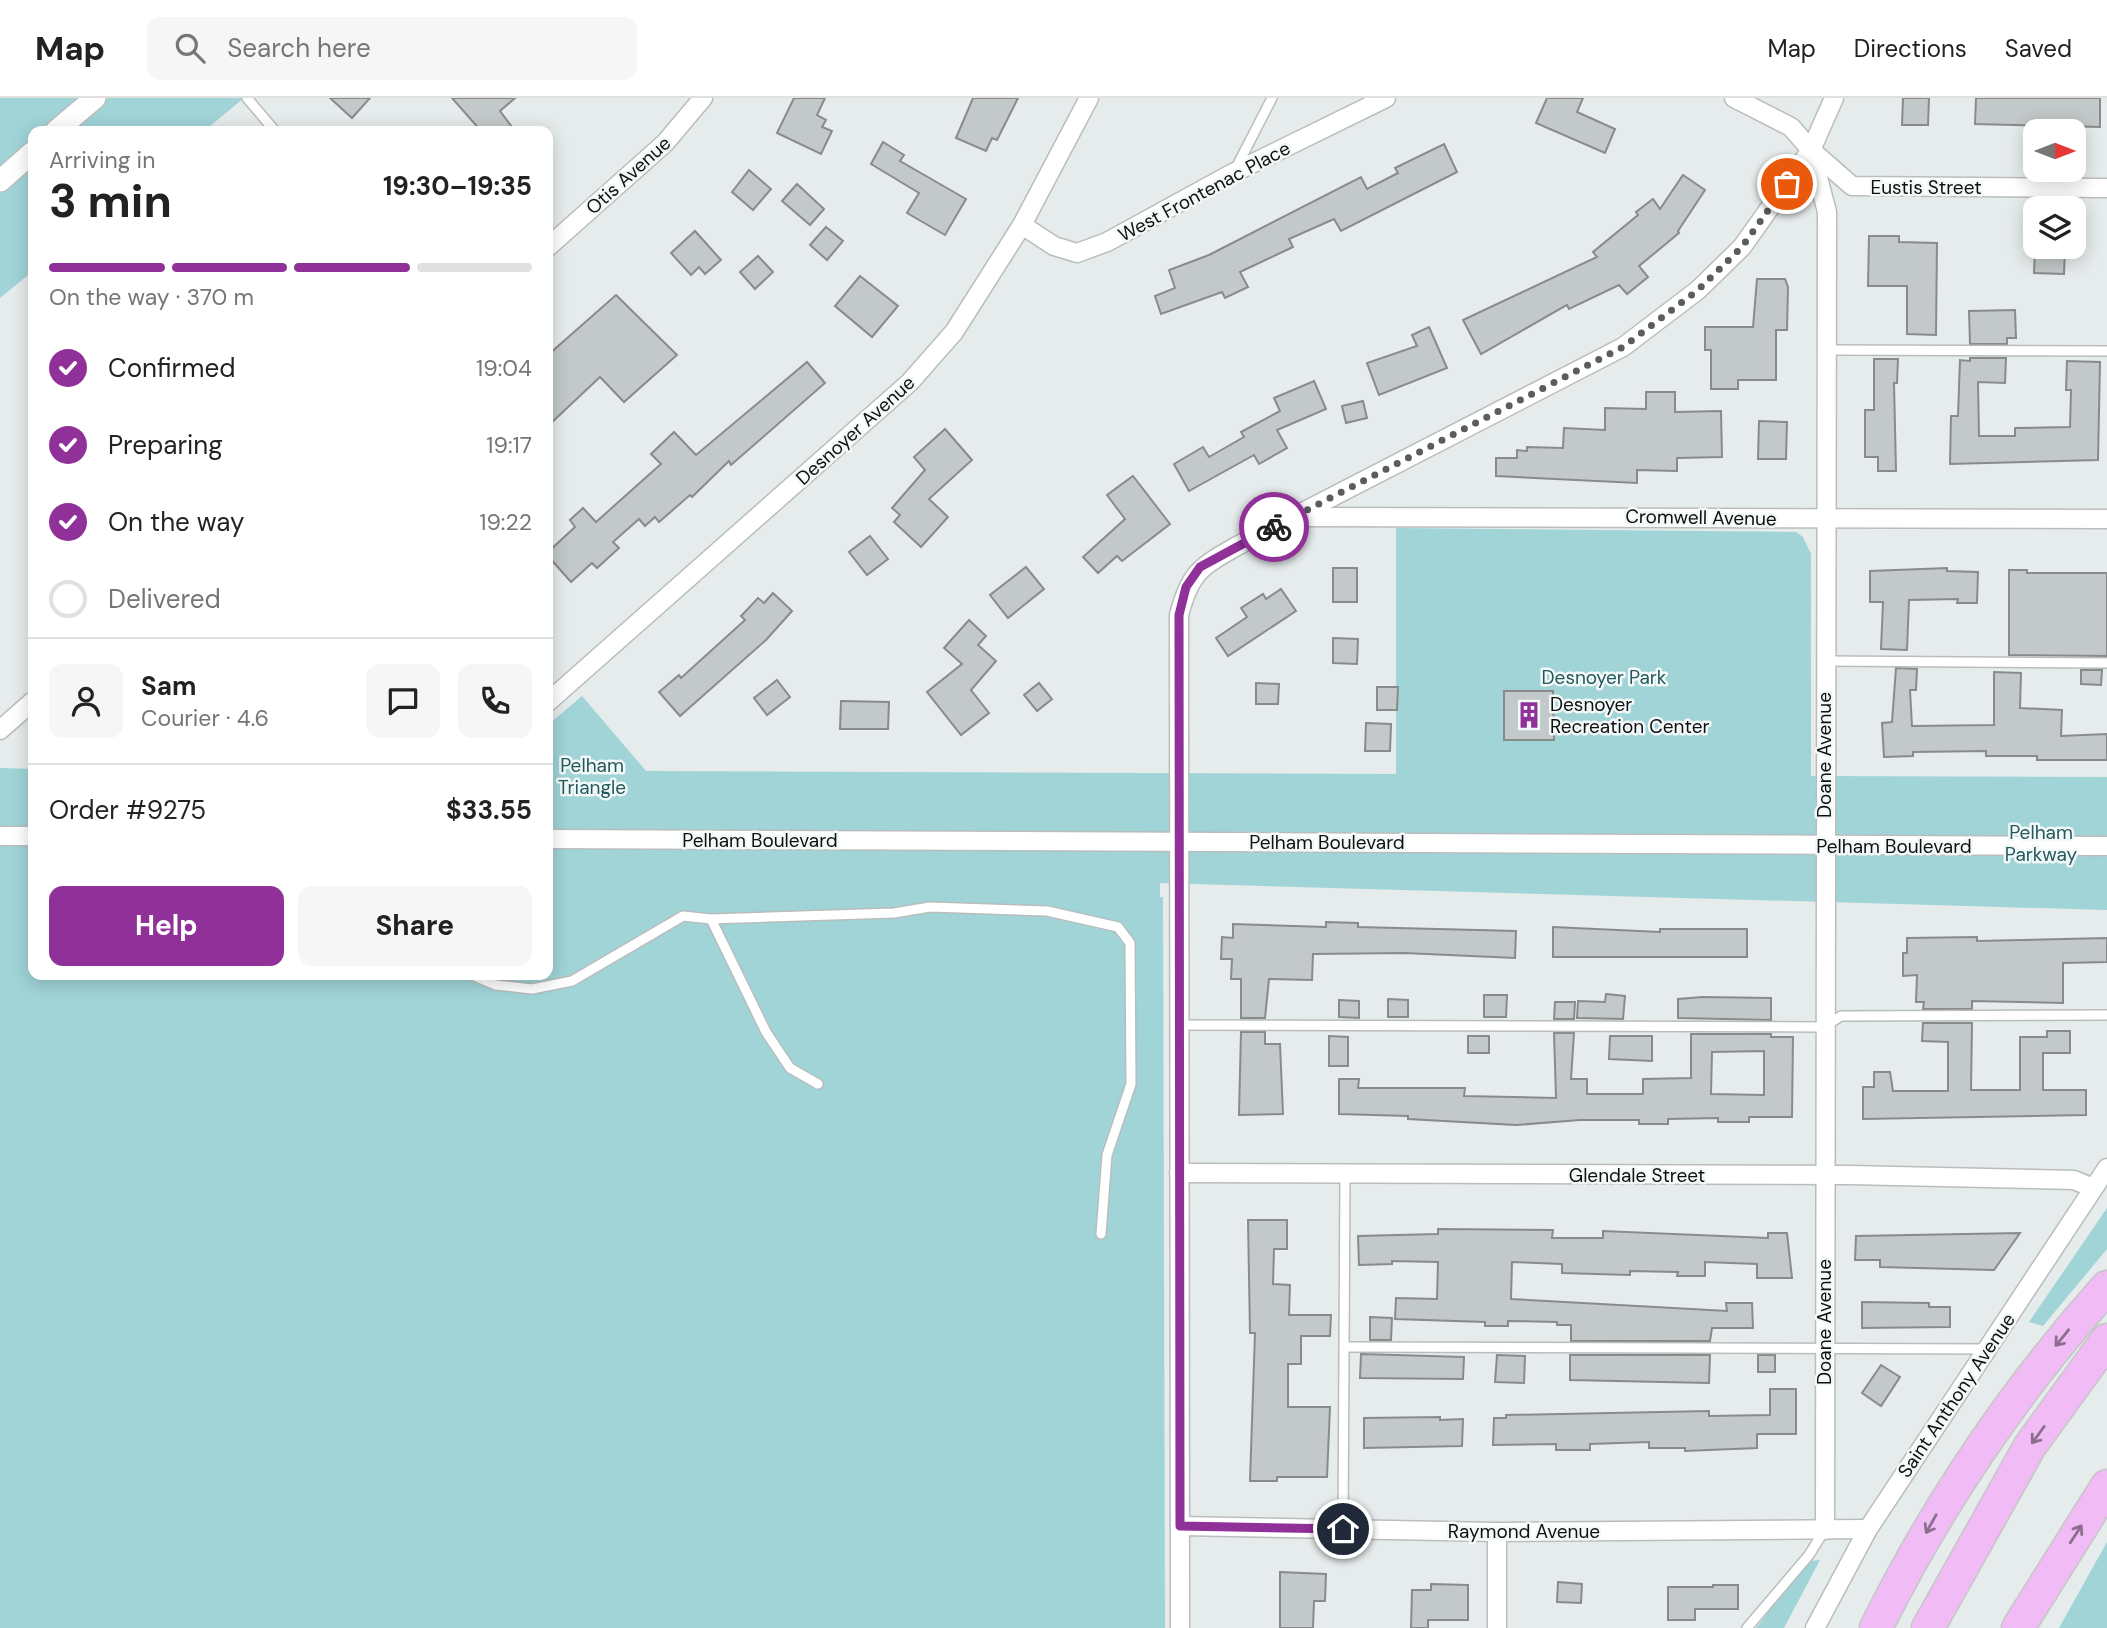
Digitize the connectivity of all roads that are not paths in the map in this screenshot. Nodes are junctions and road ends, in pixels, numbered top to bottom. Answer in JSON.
{"nodes":[{"id":1,"x":95,"y":98,"type":"edge"},
{"id":2,"x":247,"y":98,"type":"edge"},
{"id":3,"x":703,"y":98,"type":"edge"},
{"id":4,"x":1089,"y":98,"type":"edge"},
{"id":5,"x":1272,"y":98,"type":"edge"},
{"id":6,"x":1386,"y":98,"type":"edge"},
{"id":7,"x":1734,"y":98,"type":"edge"},
{"id":8,"x":1834,"y":98,"type":"edge"},
{"id":9,"x":62,"y":126,"type":"edge"},
{"id":10,"x":271,"y":126,"type":"edge"},
{"id":11,"x":1811,"y":150,"type":"junction"},
{"id":12,"x":28,"y":156,"type":"edge"},
{"id":13,"x":1233,"y":173,"type":"junction"},
{"id":14,"x":0,"y":181,"type":"edge"},
{"id":15,"x":2107,"y":188,"type":"edge"},
{"id":16,"x":1022,"y":225,"type":"junction"},
{"id":17,"x":553,"y":243,"type":"edge"},
{"id":18,"x":1825,"y":350,"type":"junction"},
{"id":19,"x":2107,"y":351,"type":"edge"},
{"id":20,"x":1294,"y":517,"type":"junction"},
{"id":21,"x":2107,"y":519,"type":"edge"},
{"id":22,"x":1827,"y":520,"type":"junction"},
{"id":23,"x":1825,"y":661,"type":"junction"},
{"id":24,"x":2107,"y":663,"type":"edge"},
{"id":25,"x":553,"y":698,"type":"edge"},
{"id":26,"x":28,"y":705,"type":"edge"},
{"id":27,"x":0,"y":730,"type":"edge"},
{"id":28,"x":0,"y":836,"type":"edge"},
{"id":29,"x":28,"y":836,"type":"edge"},
{"id":30,"x":553,"y":839,"type":"edge"},
{"id":31,"x":1179,"y":841,"type":"junction"},
{"id":32,"x":1825,"y":846,"type":"junction"},
{"id":33,"x":2107,"y":846,"type":"edge"},
{"id":34,"x":711,"y":919,"type":"junction"},
{"id":35,"x":484,"y":980,"type":"edge"},
{"id":36,"x":2107,"y":1015,"type":"edge"},
{"id":37,"x":1180,"y":1025,"type":"junction"},
{"id":38,"x":1824,"y":1027,"type":"junction"},
{"id":39,"x":818,"y":1084,"type":"dead end"},
{"id":40,"x":2107,"y":1168,"type":"edge"},
{"id":41,"x":1179,"y":1173,"type":"junction"},
{"id":42,"x":1345,"y":1174,"type":"junction"},
{"id":43,"x":1825,"y":1175,"type":"junction"},
{"id":44,"x":2093,"y":1188,"type":"junction"},
{"id":45,"x":1101,"y":1234,"type":"dead end"},
{"id":46,"x":2107,"y":1287,"type":"edge"},
{"id":47,"x":2107,"y":1340,"type":"edge"},
{"id":48,"x":1345,"y":1347,"type":"junction"},
{"id":49,"x":1824,"y":1349,"type":"junction"},
{"id":50,"x":1987,"y":1349,"type":"junction"},
{"id":51,"x":2107,"y":1486,"type":"edge"},
{"id":52,"x":1180,"y":1526,"type":"junction"},
{"id":53,"x":1343,"y":1529,"type":"junction"},
{"id":54,"x":1868,"y":1529,"type":"junction"},
{"id":55,"x":1825,"y":1530,"type":"junction"},
{"id":56,"x":1497,"y":1532,"type":"junction"},
{"id":57,"x":2045,"y":1581,"type":"junction"},
{"id":58,"x":1180,"y":1628,"type":"edge"},
{"id":59,"x":1497,"y":1628,"type":"edge"},
{"id":60,"x":1747,"y":1628,"type":"edge"},
{"id":61,"x":1815,"y":1628,"type":"edge"},
{"id":62,"x":1876,"y":1628,"type":"edge"},
{"id":63,"x":1928,"y":1628,"type":"edge"},
{"id":64,"x":2018,"y":1628,"type":"edge"},
{"id":65,"x":2039,"y":1628,"type":"edge"}],
"edges":[{"from":1,"to":9,"type":"street"},
{"from":2,"to":10,"type":"lane"},
{"from":3,"to":17,"type":"street","name":"Otis Avenue"},
{"from":4,"to":16,"type":"street","name":"Desnoyer Avenue"},
{"from":5,"to":13,"type":"lane"},
{"from":6,"to":13,"type":"street","name":"West Frontenac Place"},
{"from":7,"to":11,"type":"street","name":"Eustis Street"},
{"from":8,"to":11,"type":"street"},
{"from":11,"to":15,"type":"street","name":"Eustis Street"},
{"from":11,"to":18,"type":"street","name":"Doane Avenue"},
{"from":11,"to":20,"type":"street"},
{"from":12,"to":14,"type":"street"},
{"from":13,"to":16,"type":"street","name":"West Frontenac Place"},
{"from":16,"to":25,"type":"street","name":"Desnoyer Avenue"},
{"from":18,"to":19,"type":"lane"},
{"from":18,"to":22,"type":"street","name":"Doane Avenue"},
{"from":20,"to":22,"type":"street","name":"Cromwell Avenue"},
{"from":20,"to":31,"type":"street"},
{"from":21,"to":22,"type":"street","name":"Cromwell Avenue"},
{"from":22,"to":23,"type":"street","name":"Doane Avenue"},
{"from":23,"to":24,"type":"lane"},
{"from":23,"to":32,"type":"street","name":"Doane Avenue"},
{"from":26,"to":27,"type":"street"},
{"from":28,"to":29,"type":"street"},
{"from":30,"to":31,"type":"street","name":"Pelham Boulevard"},
{"from":31,"to":32,"type":"street","name":"Pelham Boulevard"},
{"from":31,"to":37,"type":"street"},
{"from":32,"to":33,"type":"street","name":"Pelham Boulevard"},
{"from":32,"to":38,"type":"street","name":"Doane Avenue"},
{"from":34,"to":35,"type":"lane"},
{"from":34,"to":39,"type":"lane"},
{"from":34,"to":45,"type":"lane"},
{"from":36,"to":38,"type":"lane"},
{"from":37,"to":38,"type":"lane"},
{"from":37,"to":41,"type":"street"},
{"from":38,"to":43,"type":"street","name":"Doane Avenue"},
{"from":40,"to":44,"type":"street","name":"Saint Anthony Avenue"},
{"from":41,"to":42,"type":"street","name":"Glendale Street"},
{"from":41,"to":52,"type":"street"},
{"from":42,"to":43,"type":"street","name":"Glendale Street"},
{"from":42,"to":48,"type":"lane"},
{"from":43,"to":44,"type":"street","name":"Glendale Street"},
{"from":43,"to":49,"type":"street","name":"Doane Avenue"},
{"from":44,"to":50,"type":"street","name":"Saint Anthony Avenue"},
{"from":46,"to":62,"type":"highway","one_way":true},
{"from":47,"to":63,"type":"highway","one_way":true},
{"from":48,"to":49,"type":"lane"},
{"from":48,"to":53,"type":"lane"},
{"from":49,"to":50,"type":"lane"},
{"from":49,"to":55,"type":"street","name":"Doane Avenue"},
{"from":50,"to":54,"type":"street","name":"Saint Anthony Avenue"},
{"from":57,"to":51,"type":"highway","one_way":true},
{"from":52,"to":53,"type":"street","name":"Raymond Avenue"},
{"from":52,"to":58,"type":"street"},
{"from":53,"to":56,"type":"street","name":"Raymond Avenue"},
{"from":54,"to":55,"type":"street","name":"Raymond Avenue"},
{"from":54,"to":61,"type":"street","name":"Saint Anthony Avenue"},
{"from":55,"to":56,"type":"street","name":"Raymond Avenue"},
{"from":55,"to":60,"type":"lane"},
{"from":56,"to":59,"type":"street"},
{"from":57,"to":64,"type":"highway"},
{"from":57,"to":65,"type":"highway"}]}
